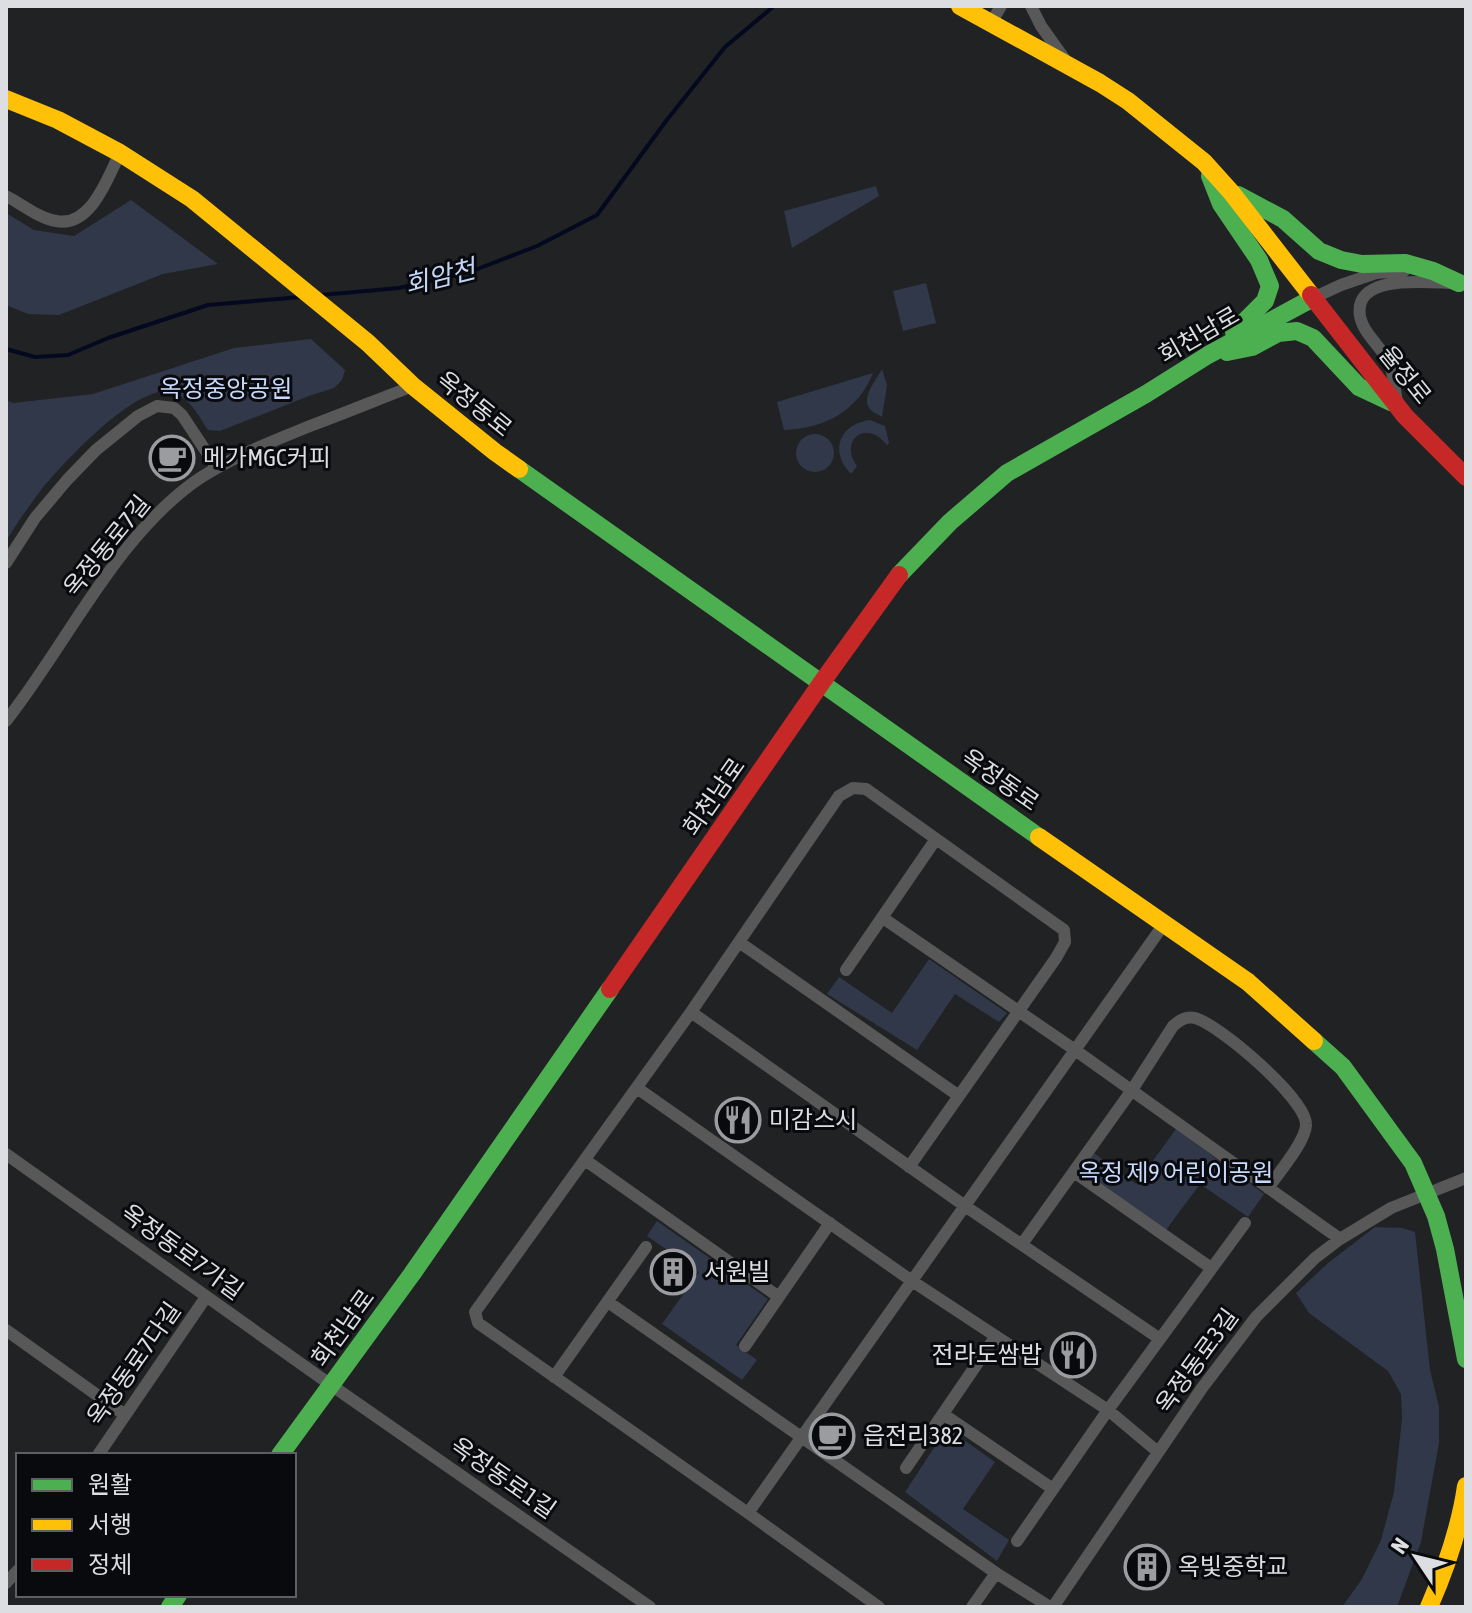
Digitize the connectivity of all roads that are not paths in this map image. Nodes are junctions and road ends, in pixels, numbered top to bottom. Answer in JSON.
{"nodes":[{"id":1,"x":960,"y":6,"type":"edge"},
{"id":2,"x":1001,"y":6,"type":"edge"},
{"id":3,"x":1031,"y":6,"type":"edge"},
{"id":4,"x":991,"y":23,"type":"junction"},
{"id":5,"x":1070,"y":67,"type":"junction"},
{"id":6,"x":6,"y":99,"type":"edge"},
{"id":7,"x":120,"y":153,"type":"junction"},
{"id":8,"x":1204,"y":162,"type":"junction"},
{"id":9,"x":1231,"y":192,"type":"junction"},
{"id":10,"x":6,"y":196,"type":"edge"},
{"id":11,"x":1463,"y":284,"type":"edge"},
{"id":12,"x":1313,"y":298,"type":"junction"},
{"id":13,"x":1208,"y":355,"type":"junction"},
{"id":14,"x":413,"y":386,"type":"junction"},
{"id":15,"x":1397,"y":405,"type":"junction"},
{"id":16,"x":217,"y":468,"type":"junction"},
{"id":17,"x":1466,"y":477,"type":"edge"},
{"id":18,"x":6,"y":563,"type":"edge"},
{"id":19,"x":822,"y":682,"type":"junction"},
{"id":20,"x":6,"y":721,"type":"edge"},
{"id":21,"x":936,"y":839,"type":"junction"},
{"id":22,"x":883,"y":918,"type":"junction"},
{"id":23,"x":1164,"y":924,"type":"junction"},
{"id":24,"x":739,"y":942,"type":"junction"},
{"id":25,"x":846,"y":970,"type":"dead end"},
{"id":26,"x":1018,"y":1011,"type":"junction"},
{"id":27,"x":691,"y":1012,"type":"junction"},
{"id":28,"x":1075,"y":1050,"type":"junction"},
{"id":29,"x":637,"y":1088,"type":"junction"},
{"id":30,"x":1132,"y":1090,"type":"junction"},
{"id":31,"x":959,"y":1096,"type":"junction"},
{"id":32,"x":6,"y":1154,"type":"edge"},
{"id":33,"x":585,"y":1160,"type":"junction"},
{"id":34,"x":909,"y":1167,"type":"junction"},
{"id":35,"x":1074,"y":1172,"type":"junction"},
{"id":36,"x":1466,"y":1178,"type":"edge"},
{"id":37,"x":1268,"y":1188,"type":"junction"},
{"id":38,"x":1425,"y":1193,"type":"junction"},
{"id":39,"x":965,"y":1206,"type":"junction"},
{"id":40,"x":830,"y":1223,"type":"junction"},
{"id":41,"x":1245,"y":1223,"type":"dead end"},
{"id":42,"x":1340,"y":1239,"type":"junction"},
{"id":43,"x":1022,"y":1244,"type":"junction"},
{"id":44,"x":646,"y":1247,"type":"dead end"},
{"id":45,"x":1211,"y":1268,"type":"junction"},
{"id":46,"x":912,"y":1281,"type":"junction"},
{"id":47,"x":206,"y":1297,"type":"junction"},
{"id":48,"x":779,"y":1297,"type":"junction"},
{"id":49,"x":608,"y":1302,"type":"junction"},
{"id":50,"x":6,"y":1330,"type":"edge"},
{"id":51,"x":996,"y":1336,"type":"junction"},
{"id":52,"x":1160,"y":1339,"type":"junction"},
{"id":53,"x":745,"y":1346,"type":"dead end"},
{"id":54,"x":1466,"y":1359,"type":"edge"},
{"id":55,"x":554,"y":1377,"type":"junction"},
{"id":56,"x":331,"y":1385,"type":"junction"},
{"id":57,"x":1108,"y":1410,"type":"junction"},
{"id":58,"x":943,"y":1414,"type":"junction"},
{"id":59,"x":125,"y":1415,"type":"junction"},
{"id":60,"x":802,"y":1437,"type":"junction"},
{"id":61,"x":1158,"y":1452,"type":"junction"},
{"id":62,"x":99,"y":1453,"type":"edge"},
{"id":63,"x":281,"y":1453,"type":"edge"},
{"id":64,"x":906,"y":1468,"type":"dead end"},
{"id":65,"x":1466,"y":1486,"type":"edge"},
{"id":66,"x":1053,"y":1489,"type":"junction"},
{"id":67,"x":748,"y":1513,"type":"junction"},
{"id":68,"x":1017,"y":1541,"type":"dead end"},
{"id":69,"x":996,"y":1573,"type":"junction"},
{"id":70,"x":650,"y":1607,"type":"edge"},
{"id":71,"x":879,"y":1607,"type":"edge"},
{"id":72,"x":972,"y":1607,"type":"edge"},
{"id":73,"x":1051,"y":1607,"type":"edge"},
{"id":74,"x":1429,"y":1607,"type":"edge"}],
"edges":[{"from":1,"to":4,"type":"main road","name":"율정로"},
{"from":2,"to":4,"type":"street"},
{"from":3,"to":5,"type":"street"},
{"from":4,"to":5,"type":"main road","name":"율정로"},
{"from":5,"to":8,"type":"main road","name":"율정로"},
{"from":6,"to":7,"type":"main road"},
{"from":7,"to":10,"type":"street"},
{"from":7,"to":14,"type":"main road","name":"옥정동로"},
{"from":8,"to":9,"type":"main road","name":"율정로"},
{"from":8,"to":13,"type":"main road"},
{"from":9,"to":11,"type":"main road"},
{"from":9,"to":12,"type":"main road","name":"율정로"},
{"from":11,"to":12,"type":"street"},
{"from":11,"to":15,"type":"street"},
{"from":12,"to":13,"type":"main road","name":"회천남로"},
{"from":12,"to":15,"type":"main road","name":"율정로"},
{"from":13,"to":15,"type":"main road"},
{"from":13,"to":19,"type":"main road","name":"회천남로"},
{"from":14,"to":16,"type":"street","name":"옥정동로7길"},
{"from":14,"to":19,"type":"main road","name":"옥정동로"},
{"from":15,"to":17,"type":"main road","name":"율정로"},
{"from":16,"to":18,"type":"street"},
{"from":16,"to":20,"type":"street","name":"옥정동로7길"},
{"from":19,"to":23,"type":"main road","name":"옥정동로"},
{"from":19,"to":56,"type":"main road","name":"회천남로"},
{"from":21,"to":22,"type":"street"},
{"from":21,"to":24,"type":"street"},
{"from":21,"to":26,"type":"street"},
{"from":22,"to":25,"type":"street"},
{"from":22,"to":26,"type":"street"},
{"from":23,"to":28,"type":"street"},
{"from":23,"to":38,"type":"main road","name":"옥정동로"},
{"from":24,"to":27,"type":"street"},
{"from":24,"to":31,"type":"street"},
{"from":26,"to":28,"type":"street"},
{"from":26,"to":31,"type":"street"},
{"from":27,"to":29,"type":"street"},
{"from":27,"to":34,"type":"street"},
{"from":28,"to":30,"type":"street"},
{"from":28,"to":39,"type":"street"},
{"from":29,"to":33,"type":"street"},
{"from":29,"to":40,"type":"street"},
{"from":30,"to":35,"type":"street"},
{"from":30,"to":37,"type":"street"},
{"from":30,"to":37,"type":"street"},
{"from":31,"to":34,"type":"street"},
{"from":32,"to":47,"type":"street","name":"옥정동로7가길"},
{"from":33,"to":48,"type":"street"},
{"from":33,"to":55,"type":"street"},
{"from":34,"to":39,"type":"street"},
{"from":35,"to":43,"type":"street"},
{"from":35,"to":45,"type":"street"},
{"from":36,"to":38,"type":"street","name":"옥정동로3길"},
{"from":37,"to":42,"type":"street"},
{"from":38,"to":42,"type":"street","name":"옥정동로3길"},
{"from":38,"to":54,"type":"main road","name":"옥정동로"},
{"from":39,"to":43,"type":"street"},
{"from":39,"to":46,"type":"street"},
{"from":40,"to":46,"type":"street"},
{"from":40,"to":48,"type":"street"},
{"from":41,"to":45,"type":"street"},
{"from":42,"to":61,"type":"street","name":"옥정동로3길"},
{"from":43,"to":52,"type":"street"},
{"from":44,"to":49,"type":"street"},
{"from":45,"to":52,"type":"street"},
{"from":46,"to":51,"type":"street"},
{"from":46,"to":60,"type":"street"},
{"from":47,"to":56,"type":"street","name":"옥정동로7가길"},
{"from":47,"to":59,"type":"street","name":"옥정동로7다길"},
{"from":48,"to":53,"type":"street"},
{"from":49,"to":55,"type":"street"},
{"from":49,"to":60,"type":"street"},
{"from":50,"to":59,"type":"street"},
{"from":51,"to":57,"type":"street"},
{"from":51,"to":58,"type":"street"},
{"from":52,"to":57,"type":"street"},
{"from":55,"to":67,"type":"street"},
{"from":56,"to":63,"type":"main road","name":"회천남로"},
{"from":56,"to":70,"type":"street","name":"옥정동로1길"},
{"from":57,"to":61,"type":"street"},
{"from":57,"to":66,"type":"street"},
{"from":58,"to":64,"type":"street"},
{"from":58,"to":66,"type":"street"},
{"from":59,"to":62,"type":"street","name":"옥정동로7다길"},
{"from":60,"to":67,"type":"street"},
{"from":60,"to":69,"type":"street"},
{"from":61,"to":73,"type":"street","name":"옥정동로3길"},
{"from":65,"to":74,"type":"main road"},
{"from":66,"to":68,"type":"street"},
{"from":67,"to":71,"type":"street"},
{"from":69,"to":72,"type":"street"},
{"from":69,"to":73,"type":"street"}]}
